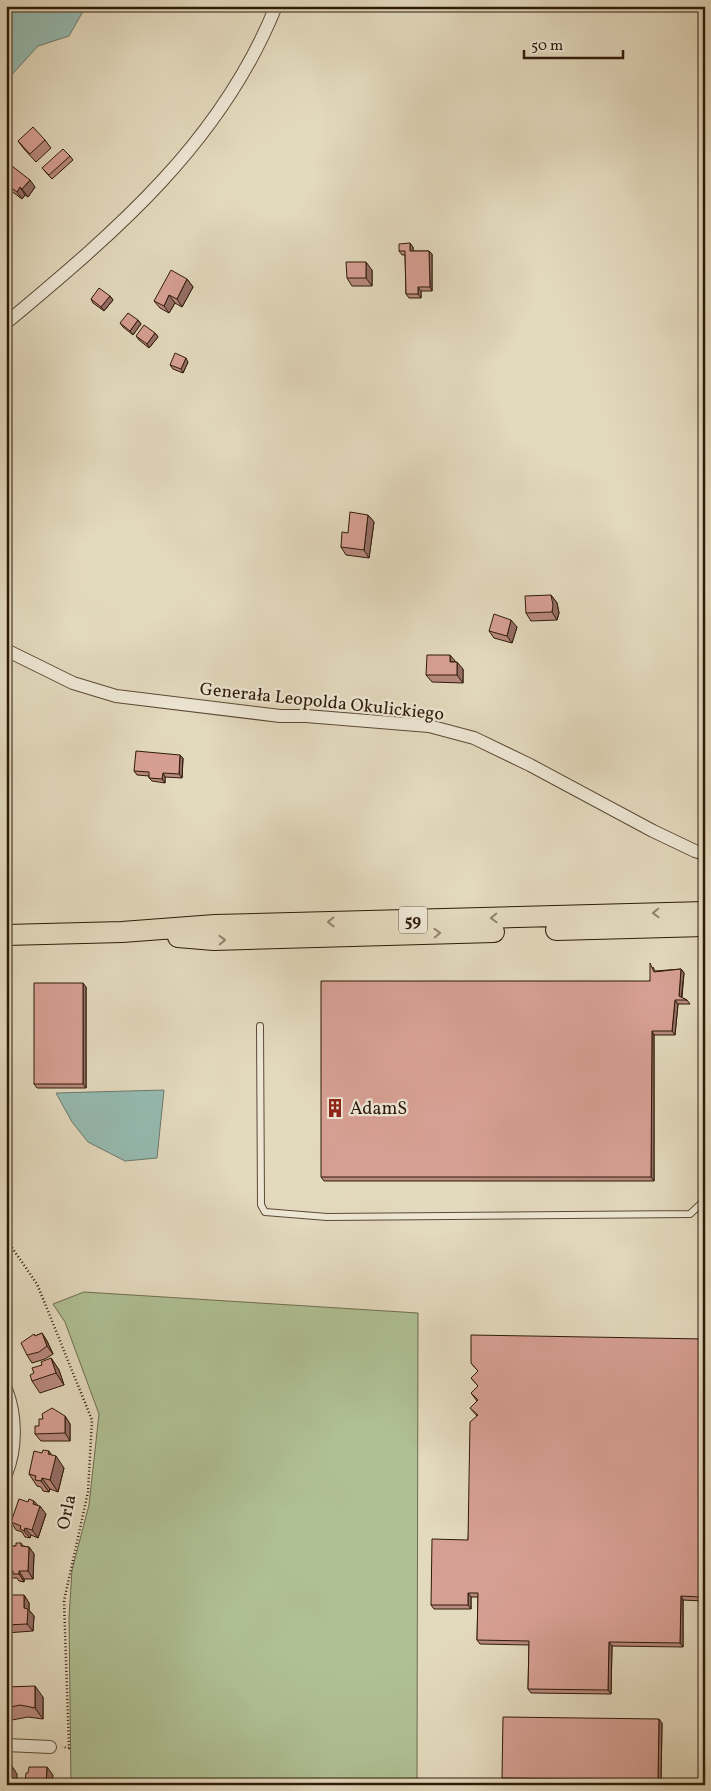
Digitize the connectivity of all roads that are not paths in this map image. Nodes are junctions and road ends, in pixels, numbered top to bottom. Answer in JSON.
{"nodes":[{"id":1,"x":276,"y":6,"type":"edge"},
{"id":2,"x":6,"y":323,"type":"edge"},
{"id":3,"x":6,"y":650,"type":"edge"},
{"id":4,"x":705,"y":854,"type":"edge"},
{"id":5,"x":705,"y":912,"type":"edge"},
{"id":6,"x":705,"y":926,"type":"edge"},
{"id":7,"x":122,"y":932,"type":"junction"},
{"id":8,"x":6,"y":934,"type":"edge"},
{"id":9,"x":260,"y":1026,"type":"dead end"},
{"id":10,"x":705,"y":1200,"type":"edge"},
{"id":11,"x":6,"y":1389,"type":"edge"},
{"id":12,"x":6,"y":1474,"type":"edge"},
{"id":13,"x":6,"y":1745,"type":"edge"},
{"id":14,"x":50,"y":1747,"type":"road end"}],
"edges":[{"from":1,"to":2,"type":"street"},
{"from":3,"to":4,"type":"street","name":"Generała Leopolda Okulickiego"},
{"from":5,"to":7,"type":"main road","number":"59","one_way":true},
{"from":7,"to":6,"type":"main road","number":"59","one_way":true},
{"from":7,"to":8,"type":"main road","number":"59"},
{"from":9,"to":10,"type":"lane"},
{"from":11,"to":12,"type":"street"},
{"from":13,"to":14,"type":"street"}]}
